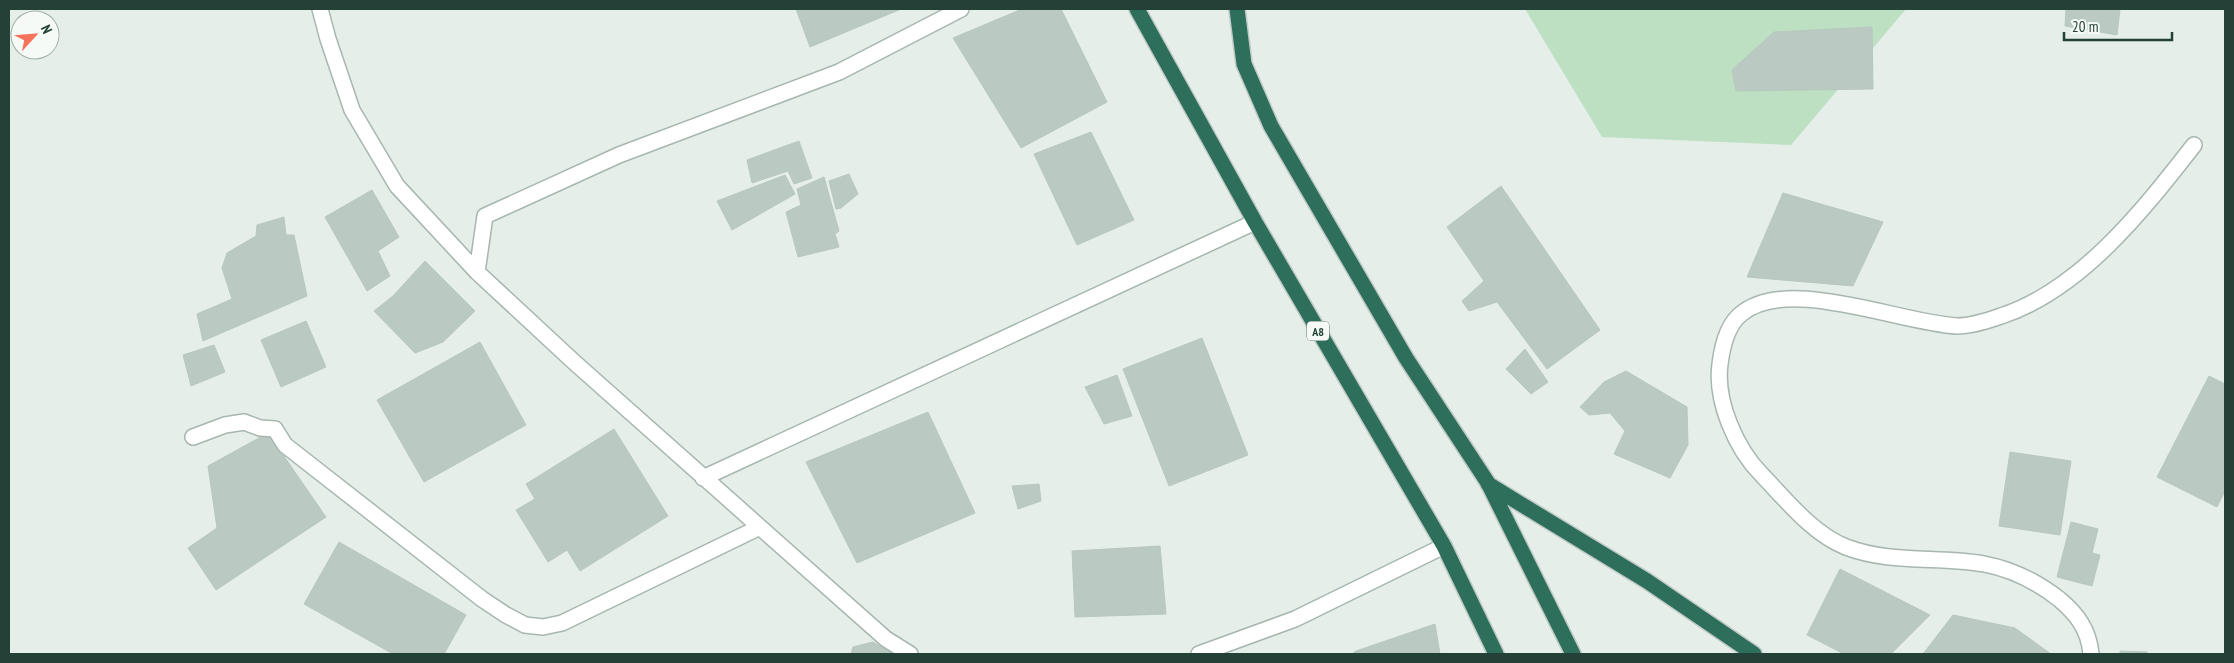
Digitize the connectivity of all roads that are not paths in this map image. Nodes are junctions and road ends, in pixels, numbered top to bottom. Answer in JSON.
{"nodes":[{"id":1,"x":320,"y":9,"type":"edge"},
{"id":2,"x":961,"y":9,"type":"edge"},
{"id":3,"x":1137,"y":9,"type":"edge"},
{"id":4,"x":1237,"y":9,"type":"edge"},
{"id":5,"x":2194,"y":145,"type":"dead end"},
{"id":6,"x":1254,"y":222,"type":"junction"},
{"id":7,"x":478,"y":272,"type":"junction"},
{"id":8,"x":193,"y":437,"type":"dead end"},
{"id":9,"x":703,"y":478,"type":"junction"},
{"id":10,"x":1488,"y":484,"type":"junction"},
{"id":11,"x":760,"y":527,"type":"junction"},
{"id":12,"x":1444,"y":546,"type":"junction"},
{"id":13,"x":910,"y":654,"type":"edge"},
{"id":14,"x":1199,"y":654,"type":"edge"},
{"id":15,"x":1496,"y":654,"type":"edge"},
{"id":16,"x":1572,"y":654,"type":"edge"},
{"id":17,"x":1754,"y":654,"type":"edge"},
{"id":18,"x":2091,"y":654,"type":"edge"}],
"edges":[{"from":1,"to":7,"type":"street"},
{"from":2,"to":7,"type":"street"},
{"from":3,"to":6,"type":"highway","number":"A8"},
{"from":4,"to":10,"type":"highway"},
{"from":5,"to":18,"type":"street"},
{"from":6,"to":9,"type":"street"},
{"from":6,"to":12,"type":"highway","number":"A8"},
{"from":7,"to":9,"type":"street"},
{"from":8,"to":11,"type":"street"},
{"from":9,"to":11,"type":"street"},
{"from":10,"to":16,"type":"highway"},
{"from":10,"to":17,"type":"highway"},
{"from":11,"to":13,"type":"street"},
{"from":12,"to":14,"type":"street"},
{"from":12,"to":15,"type":"highway","number":"A8"}]}
